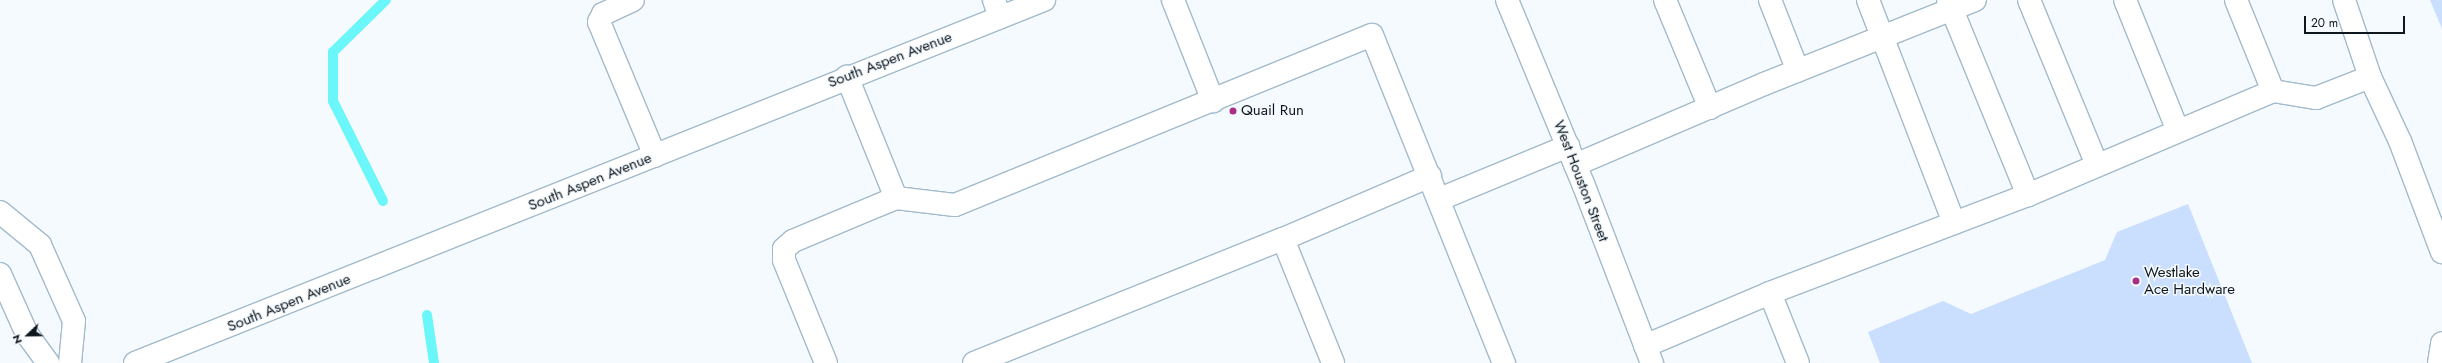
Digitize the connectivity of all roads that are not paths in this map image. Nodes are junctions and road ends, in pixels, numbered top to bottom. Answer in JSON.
{"nodes":[{"id":1,"x":632,"y":0,"type":"edge"},
{"id":2,"x":1044,"y":0,"type":"edge"},
{"id":3,"x":1173,"y":0,"type":"edge"},
{"id":4,"x":1507,"y":0,"type":"edge"},
{"id":5,"x":1665,"y":0,"type":"edge"},
{"id":6,"x":1770,"y":0,"type":"edge"},
{"id":7,"x":1868,"y":0,"type":"edge"},
{"id":8,"x":1975,"y":0,"type":"edge"},
{"id":9,"x":2029,"y":0,"type":"edge"},
{"id":10,"x":2125,"y":0,"type":"edge"},
{"id":11,"x":2236,"y":0,"type":"edge"},
{"id":12,"x":2344,"y":0,"type":"edge"},
{"id":13,"x":1950,"y":5,"type":"edge"},
{"id":14,"x":997,"y":8,"type":"edge"},
{"id":15,"x":1883,"y":38,"type":"junction"},
{"id":16,"x":1798,"y":71,"type":"junction"},
{"id":17,"x":847,"y":77,"type":"junction"},
{"id":18,"x":2370,"y":78,"type":"junction"},
{"id":19,"x":2273,"y":91,"type":"junction"},
{"id":20,"x":1214,"y":101,"type":"junction"},
{"id":21,"x":1710,"y":108,"type":"junction"},
{"id":22,"x":2178,"y":131,"type":"junction"},
{"id":23,"x":1571,"y":155,"type":"junction"},
{"id":24,"x":655,"y":156,"type":"junction"},
{"id":25,"x":2097,"y":165,"type":"junction"},
{"id":26,"x":1430,"y":176,"type":"junction"},
{"id":27,"x":2028,"y":195,"type":"junction"},
{"id":28,"x":896,"y":198,"type":"junction"},
{"id":29,"x":1440,"y":199,"type":"junction"},
{"id":30,"x":0,"y":212,"type":"edge"},
{"id":31,"x":1954,"y":223,"type":"junction"},
{"id":32,"x":1282,"y":239,"type":"junction"},
{"id":33,"x":2442,"y":252,"type":"edge"},
{"id":34,"x":0,"y":274,"type":"edge"},
{"id":35,"x":1770,"y":293,"type":"junction"},
{"id":36,"x":2442,"y":342,"type":"edge"},
{"id":37,"x":1648,"y":355,"type":"edge"},
{"id":38,"x":48,"y":363,"type":"edge"},
{"id":39,"x":70,"y":363,"type":"edge"},
{"id":40,"x":135,"y":363,"type":"edge"},
{"id":41,"x":826,"y":363,"type":"edge"},
{"id":42,"x":974,"y":363,"type":"edge"},
{"id":43,"x":1333,"y":363,"type":"edge"},
{"id":44,"x":1504,"y":363,"type":"edge"},
{"id":45,"x":1798,"y":363,"type":"edge"},
{"id":46,"x":2440,"y":363,"type":"edge"}],
"edges":[{"from":1,"to":24,"type":"main road"},
{"from":2,"to":14,"type":"main road","name":"South Aspen Avenue"},
{"from":3,"to":20,"type":"main road"},
{"from":4,"to":23,"type":"main road","name":"West Houston Street"},
{"from":5,"to":21,"type":"main road"},
{"from":6,"to":16,"type":"main road"},
{"from":7,"to":15,"type":"main road"},
{"from":8,"to":13,"type":"main road"},
{"from":9,"to":25,"type":"main road"},
{"from":10,"to":22,"type":"main road"},
{"from":11,"to":19,"type":"main road"},
{"from":12,"to":18,"type":"main road"},
{"from":13,"to":15,"type":"main road"},
{"from":13,"to":27,"type":"main road"},
{"from":14,"to":17,"type":"main road","name":"South Aspen Avenue"},
{"from":15,"to":16,"type":"main road"},
{"from":15,"to":31,"type":"main road"},
{"from":16,"to":21,"type":"main road"},
{"from":17,"to":24,"type":"main road","name":"South Aspen Avenue"},
{"from":17,"to":28,"type":"main road"},
{"from":18,"to":19,"type":"main road"},
{"from":18,"to":33,"type":"main road"},
{"from":19,"to":22,"type":"main road"},
{"from":20,"to":26,"type":"main road"},
{"from":20,"to":28,"type":"main road"},
{"from":21,"to":23,"type":"main road"},
{"from":22,"to":25,"type":"main road"},
{"from":23,"to":29,"type":"main road"},
{"from":23,"to":37,"type":"main road","name":"West Houston Street"},
{"from":24,"to":40,"type":"main road","name":"South Aspen Avenue"},
{"from":25,"to":27,"type":"main road"},
{"from":26,"to":29,"type":"main road"},
{"from":26,"to":32,"type":"main road"},
{"from":27,"to":31,"type":"main road"},
{"from":28,"to":41,"type":"main road"},
{"from":29,"to":44,"type":"main road"},
{"from":30,"to":39,"type":"main road"},
{"from":31,"to":35,"type":"main road"},
{"from":32,"to":42,"type":"main road"},
{"from":32,"to":43,"type":"main road"},
{"from":34,"to":38,"type":"main road"},
{"from":35,"to":37,"type":"main road"},
{"from":35,"to":45,"type":"main road"},
{"from":36,"to":46,"type":"main road"}]}
